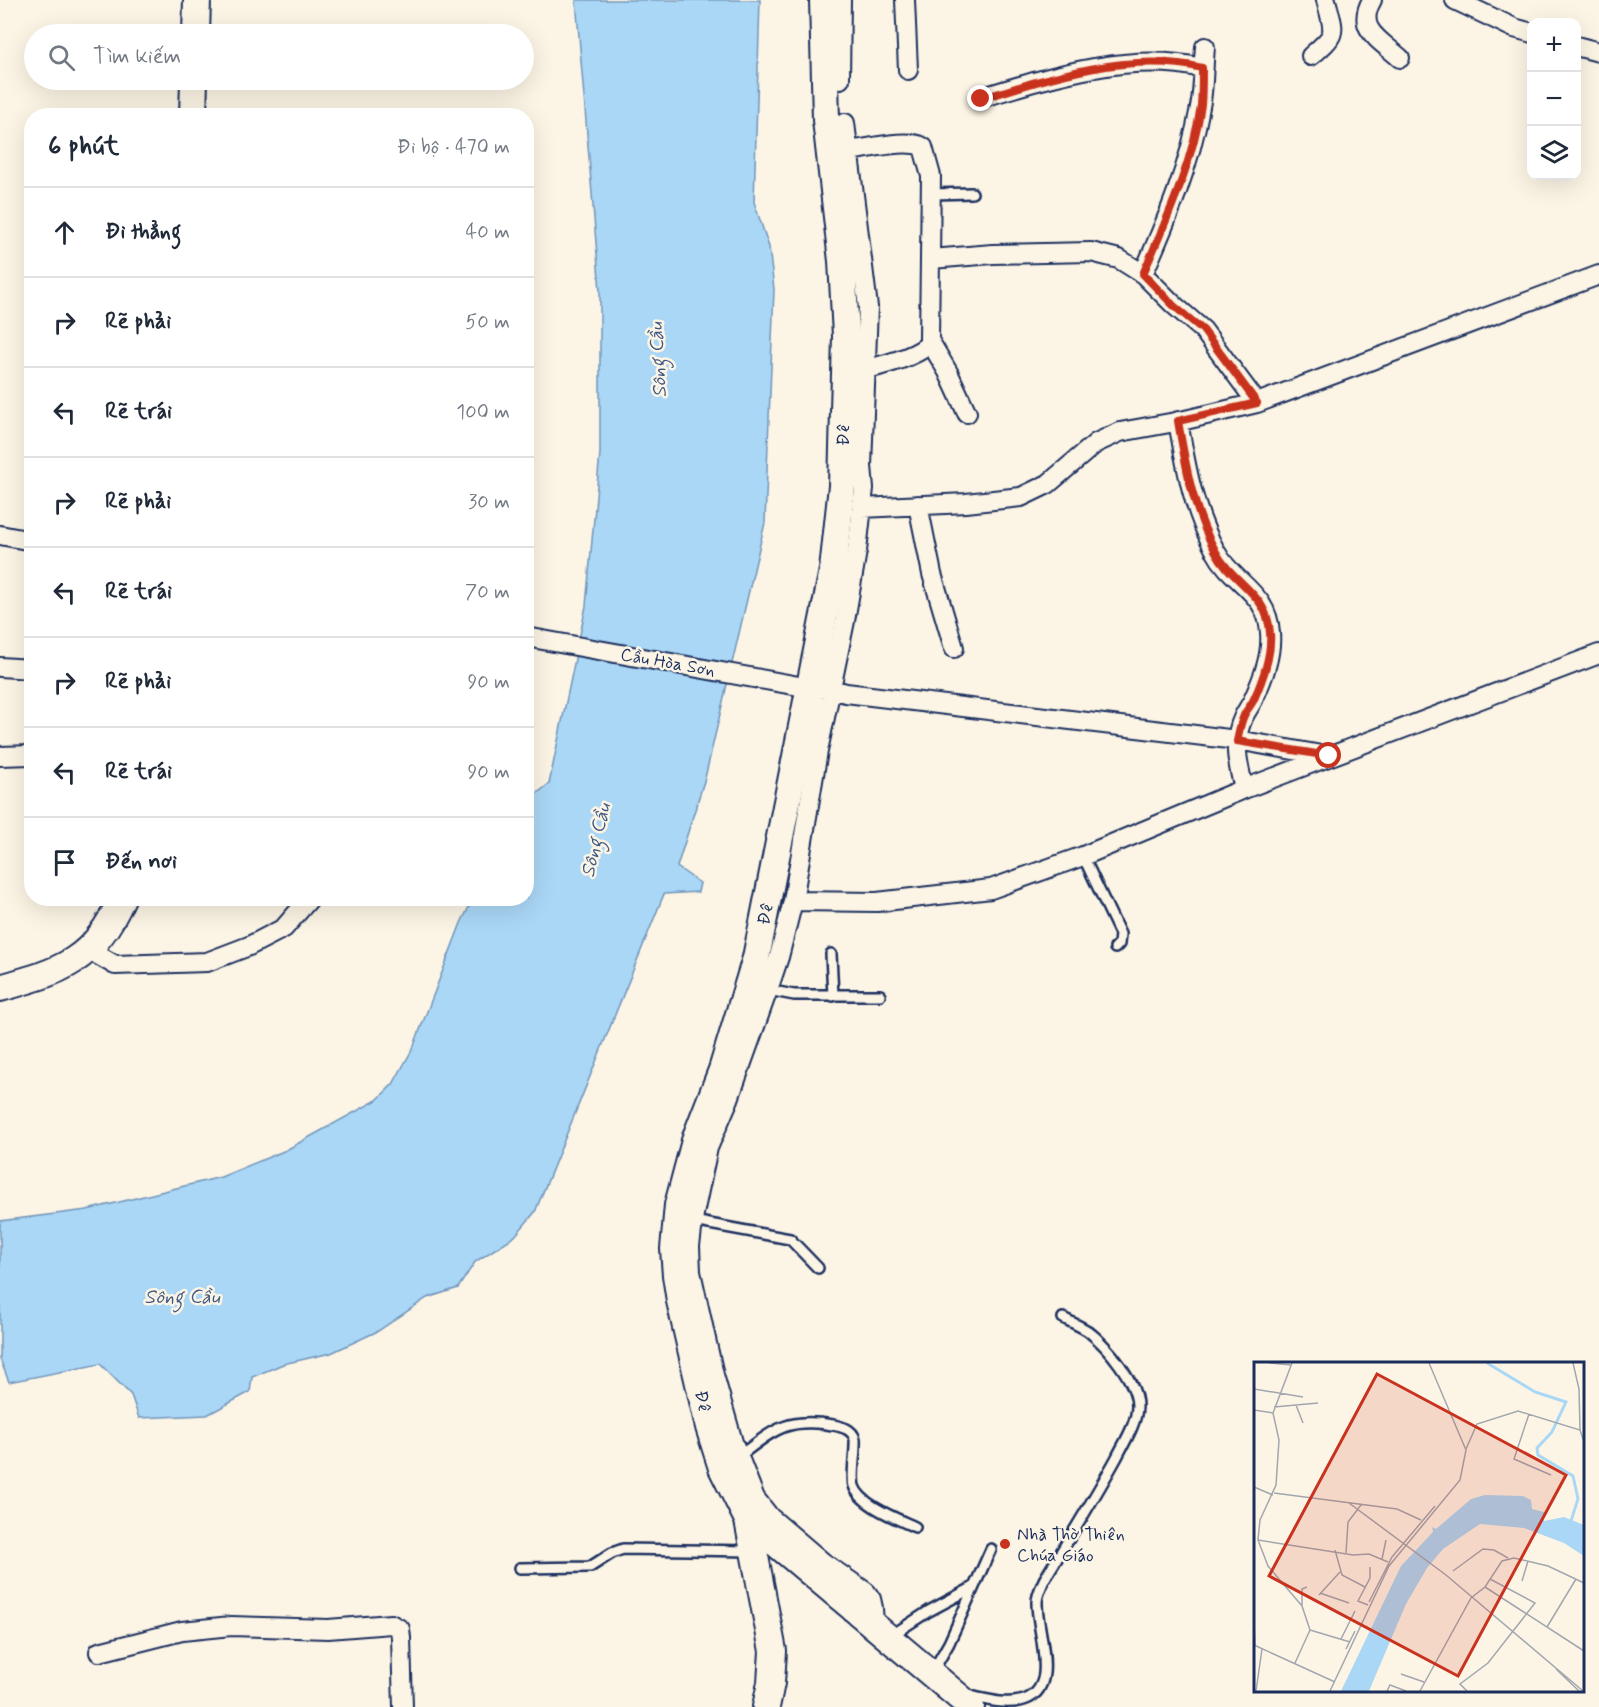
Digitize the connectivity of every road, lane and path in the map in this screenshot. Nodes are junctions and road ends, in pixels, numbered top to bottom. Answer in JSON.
{"nodes":[{"id":1,"x":197,"y":0,"type":"edge"},
{"id":2,"x":823,"y":0,"type":"edge"},
{"id":3,"x":841,"y":0,"type":"edge"},
{"id":4,"x":905,"y":0,"type":"edge"},
{"id":5,"x":1326,"y":0,"type":"edge"},
{"id":6,"x":1372,"y":0,"type":"edge"},
{"id":7,"x":1455,"y":0,"type":"edge"},
{"id":8,"x":196,"y":24,"type":"edge"},
{"id":9,"x":1527,"y":32,"type":"edge"},
{"id":10,"x":1205,"y":47,"type":"dead end"},
{"id":11,"x":1581,"y":47,"type":"edge"},
{"id":12,"x":1599,"y":52,"type":"edge"},
{"id":13,"x":1311,"y":56,"type":"dead end"},
{"id":14,"x":1400,"y":58,"type":"dead end"},
{"id":15,"x":1202,"y":68,"type":"junction"},
{"id":16,"x":909,"y":70,"type":"dead end"},
{"id":17,"x":840,"y":80,"type":"dead end"},
{"id":18,"x":194,"y":90,"type":"edge"},
{"id":19,"x":981,"y":99,"type":"dead end"},
{"id":20,"x":193,"y":108,"type":"edge"},
{"id":21,"x":845,"y":123,"type":"dead end"},
{"id":22,"x":848,"y":151,"type":"junction"},
{"id":23,"x":972,"y":193,"type":"dead end"},
{"id":24,"x":931,"y":194,"type":"junction"},
{"id":25,"x":931,"y":259,"type":"junction"},
{"id":26,"x":1143,"y":274,"type":"junction"},
{"id":27,"x":1599,"y":275,"type":"edge"},
{"id":28,"x":930,"y":343,"type":"junction"},
{"id":29,"x":867,"y":369,"type":"junction"},
{"id":30,"x":1257,"y":403,"type":"junction"},
{"id":31,"x":967,"y":413,"type":"dead end"},
{"id":32,"x":1178,"y":421,"type":"junction"},
{"id":33,"x":918,"y":505,"type":"junction"},
{"id":34,"x":862,"y":508,"type":"junction"},
{"id":35,"x":0,"y":535,"type":"edge"},
{"id":36,"x":24,"y":540,"type":"edge"},
{"id":37,"x":534,"y":638,"type":"edge"},
{"id":38,"x":954,"y":648,"type":"dead end"},
{"id":39,"x":1599,"y":654,"type":"edge"},
{"id":40,"x":0,"y":667,"type":"edge"},
{"id":41,"x":24,"y":668,"type":"edge"},
{"id":42,"x":821,"y":688,"type":"junction"},
{"id":43,"x":1237,"y":741,"type":"junction"},
{"id":44,"x":24,"y":755,"type":"edge"},
{"id":45,"x":0,"y":756,"type":"edge"},
{"id":46,"x":1329,"y":756,"type":"junction"},
{"id":47,"x":1244,"y":789,"type":"junction"},
{"id":48,"x":1083,"y":856,"type":"junction"},
{"id":49,"x":793,"y":902,"type":"junction"},
{"id":50,"x":117,"y":906,"type":"edge"},
{"id":51,"x":303,"y":906,"type":"edge"},
{"id":52,"x":1115,"y":948,"type":"dead end"},
{"id":53,"x":89,"y":950,"type":"junction"},
{"id":54,"x":831,"y":954,"type":"dead end"},
{"id":55,"x":0,"y":988,"type":"edge"},
{"id":56,"x":768,"y":990,"type":"junction"},
{"id":57,"x":880,"y":995,"type":"dead end"},
{"id":58,"x":833,"y":996,"type":"junction"},
{"id":59,"x":693,"y":1221,"type":"junction"},
{"id":60,"x":818,"y":1268,"type":"dead end"},
{"id":61,"x":1063,"y":1318,"type":"dead end"},
{"id":62,"x":738,"y":1457,"type":"junction"},
{"id":63,"x":748,"y":1520,"type":"junction"},
{"id":64,"x":915,"y":1527,"type":"dead end"},
{"id":65,"x":991,"y":1549,"type":"dead end"},
{"id":66,"x":754,"y":1551,"type":"junction"},
{"id":67,"x":520,"y":1568,"type":"dead end"},
{"id":68,"x":972,"y":1588,"type":"junction"},
{"id":69,"x":881,"y":1631,"type":"junction"},
{"id":70,"x":99,"y":1652,"type":"dead end"},
{"id":71,"x":931,"y":1674,"type":"junction"},
{"id":72,"x":963,"y":1701,"type":"edge"},
{"id":73,"x":403,"y":1707,"type":"edge"},
{"id":74,"x":766,"y":1707,"type":"edge"}],
"edges":[{"from":1,"to":8,"type":"main road"},
{"from":2,"to":42,"type":"main road","name":"Đê"},
{"from":3,"to":17,"type":"street"},
{"from":4,"to":16,"type":"street"},
{"from":5,"to":13,"type":"street"},
{"from":6,"to":14,"type":"street"},
{"from":7,"to":9,"type":"street"},
{"from":10,"to":15,"type":"street"},
{"from":11,"to":12,"type":"street"},
{"from":15,"to":19,"type":"street"},
{"from":15,"to":26,"type":"street"},
{"from":18,"to":20,"type":"main road"},
{"from":21,"to":22,"type":"street"},
{"from":22,"to":24,"type":"street"},
{"from":22,"to":29,"type":"street"},
{"from":23,"to":24,"type":"lane"},
{"from":24,"to":25,"type":"street"},
{"from":25,"to":26,"type":"street"},
{"from":25,"to":28,"type":"street"},
{"from":26,"to":30,"type":"street"},
{"from":27,"to":30,"type":"street"},
{"from":28,"to":29,"type":"street"},
{"from":28,"to":31,"type":"street"},
{"from":29,"to":34,"type":"street"},
{"from":30,"to":32,"type":"street"},
{"from":32,"to":33,"type":"street"},
{"from":32,"to":43,"type":"street"},
{"from":33,"to":34,"type":"street"},
{"from":33,"to":38,"type":"street"},
{"from":34,"to":42,"type":"street"},
{"from":35,"to":36,"type":"street"},
{"from":37,"to":42,"type":"street","name":"Cầu Hòa Sơn"},
{"from":39,"to":46,"type":"street"},
{"from":40,"to":41,"type":"street"},
{"from":42,"to":43,"type":"street","name":"Cầu Hòa Sơn"},
{"from":42,"to":49,"type":"street"},
{"from":42,"to":63,"type":"main road","name":"Đê"},
{"from":43,"to":46,"type":"street","name":"Cầu Hòa Sơn"},
{"from":43,"to":47,"type":"street"},
{"from":44,"to":45,"type":"street"},
{"from":46,"to":47,"type":"street"},
{"from":47,"to":48,"type":"street"},
{"from":48,"to":49,"type":"street"},
{"from":48,"to":52,"type":"lane"},
{"from":49,"to":56,"type":"street"},
{"from":50,"to":53,"type":"main road"},
{"from":51,"to":53,"type":"street"},
{"from":53,"to":55,"type":"main road"},
{"from":54,"to":58,"type":"lane"},
{"from":56,"to":58,"type":"lane"},
{"from":56,"to":59,"type":"street"},
{"from":57,"to":58,"type":"lane"},
{"from":59,"to":60,"type":"lane"},
{"from":59,"to":62,"type":"street"},
{"from":61,"to":72,"type":"lane"},
{"from":62,"to":64,"type":"lane"},
{"from":62,"to":69,"type":"street"},
{"from":63,"to":66,"type":"main road"},
{"from":63,"to":69,"type":"main road","name":"Đê"},
{"from":65,"to":68,"type":"lane"},
{"from":66,"to":67,"type":"lane"},
{"from":66,"to":74,"type":"main road"},
{"from":68,"to":69,"type":"lane"},
{"from":68,"to":71,"type":"lane"},
{"from":69,"to":71,"type":"main road","name":"Đê"},
{"from":70,"to":73,"type":"street"},
{"from":71,"to":72,"type":"main road","name":"Đê"}]}
